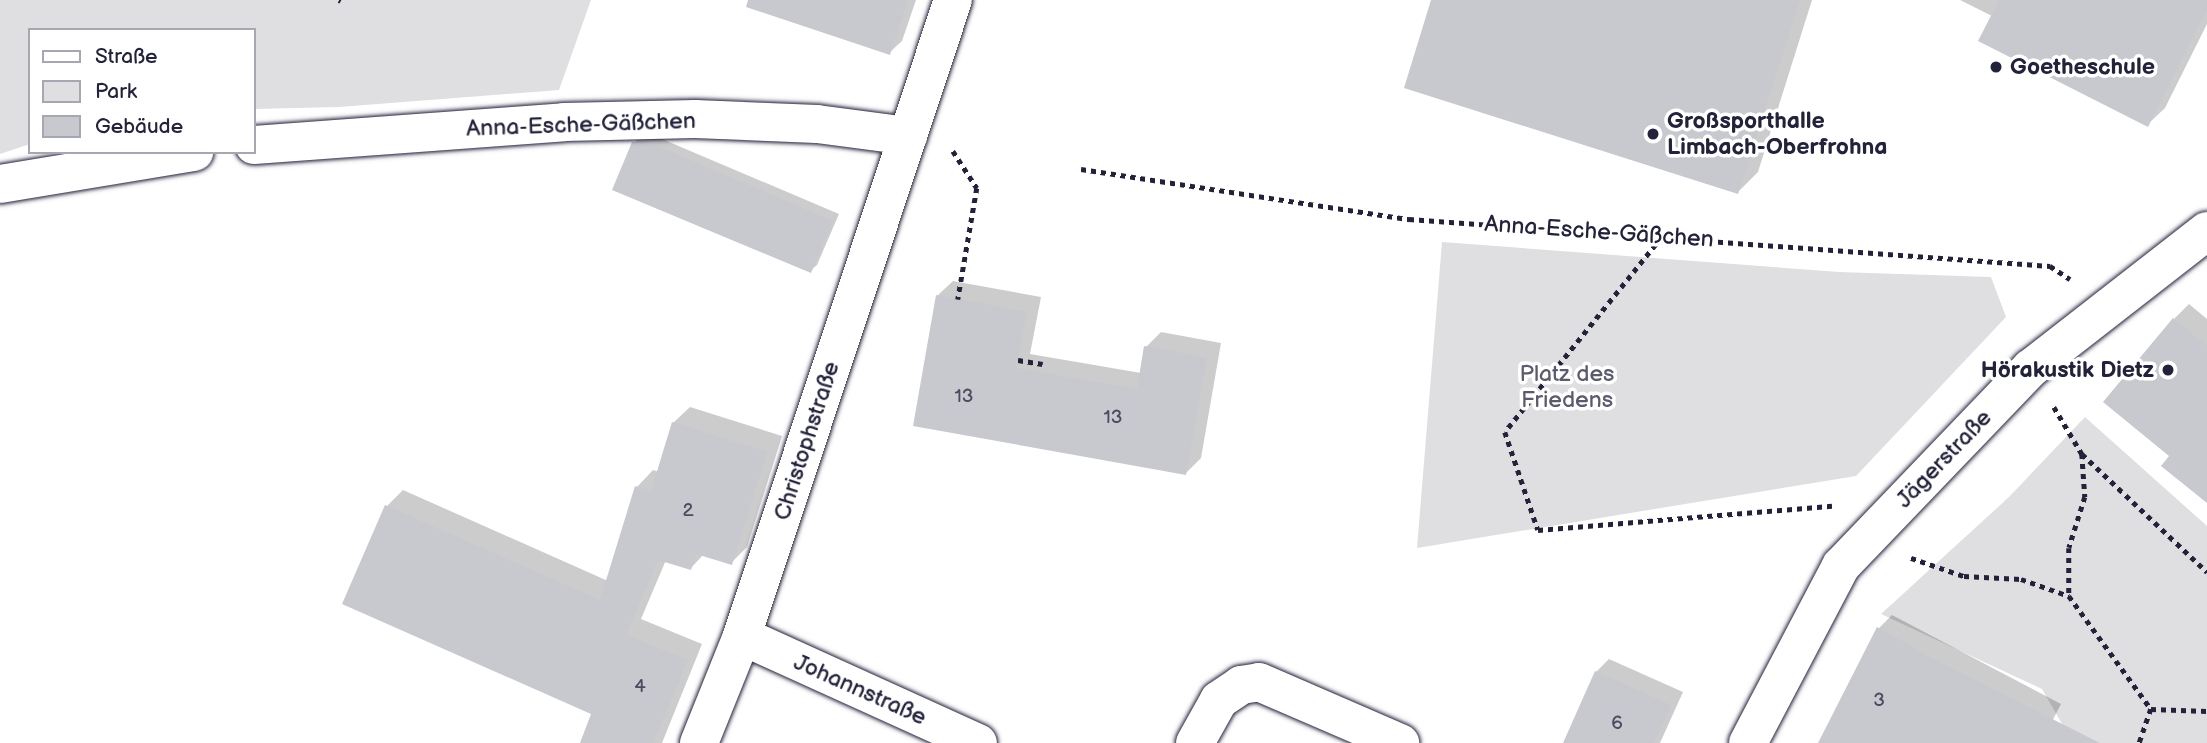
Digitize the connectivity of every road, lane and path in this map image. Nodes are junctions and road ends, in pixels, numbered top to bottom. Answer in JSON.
{"nodes":[{"id":1,"x":953,"y":0,"type":"edge"},
{"id":2,"x":908,"y":136,"type":"junction"},
{"id":3,"x":256,"y":145,"type":"edge"},
{"id":4,"x":950,"y":146,"type":"dead end"},
{"id":5,"x":182,"y":154,"type":"edge"},
{"id":6,"x":1081,"y":169,"type":"dead end"},
{"id":7,"x":0,"y":184,"type":"edge"},
{"id":8,"x":2207,"y":231,"type":"edge"},
{"id":9,"x":1662,"y":236,"type":"junction"},
{"id":10,"x":958,"y":299,"type":"dead end"},
{"id":11,"x":2108,"y":304,"type":"junction"},
{"id":12,"x":1018,"y":360,"type":"dead end"},
{"id":13,"x":1043,"y":364,"type":"dead end"},
{"id":14,"x":2031,"y":368,"type":"junction"},
{"id":15,"x":2082,"y":454,"type":"junction"},
{"id":16,"x":1837,"y":506,"type":"dead end"},
{"id":17,"x":1907,"y":556,"type":"dead end"},
{"id":18,"x":2207,"y":572,"type":"edge"},
{"id":19,"x":2069,"y":596,"type":"junction"},
{"id":20,"x":742,"y":636,"type":"junction"},
{"id":21,"x":2151,"y":709,"type":"junction"},
{"id":22,"x":2207,"y":710,"type":"edge"},
{"id":23,"x":699,"y":743,"type":"edge"},
{"id":24,"x":978,"y":743,"type":"edge"},
{"id":25,"x":1195,"y":743,"type":"edge"},
{"id":26,"x":1400,"y":743,"type":"edge"},
{"id":27,"x":1748,"y":743,"type":"edge"},
{"id":28,"x":2139,"y":743,"type":"edge"}],
"edges":[{"from":1,"to":2,"type":"street","name":"Christophstraße"},
{"from":2,"to":3,"type":"street","name":"Anna-Esche-Gäßchen"},
{"from":2,"to":20,"type":"street","name":"Christophstraße"},
{"from":4,"to":10,"type":"path"},
{"from":5,"to":7,"type":"street"},
{"from":6,"to":9,"type":"path","name":"Anna-Esche-Gäßchen"},
{"from":8,"to":11,"type":"street","name":"Jägerstraße"},
{"from":9,"to":11,"type":"path","name":"Anna-Esche-Gäßchen"},
{"from":9,"to":16,"type":"path"},
{"from":11,"to":14,"type":"street","name":"Jägerstraße"},
{"from":12,"to":13,"type":"path"},
{"from":14,"to":15,"type":"path"},
{"from":14,"to":27,"type":"street","name":"Jägerstraße"},
{"from":15,"to":18,"type":"path"},
{"from":15,"to":19,"type":"path"},
{"from":17,"to":19,"type":"path"},
{"from":19,"to":21,"type":"path"},
{"from":20,"to":23,"type":"street","name":"Christophstraße"},
{"from":20,"to":24,"type":"street","name":"Johannstraße"},
{"from":21,"to":22,"type":"path"},
{"from":21,"to":28,"type":"path"},
{"from":25,"to":26,"type":"street"}]}
